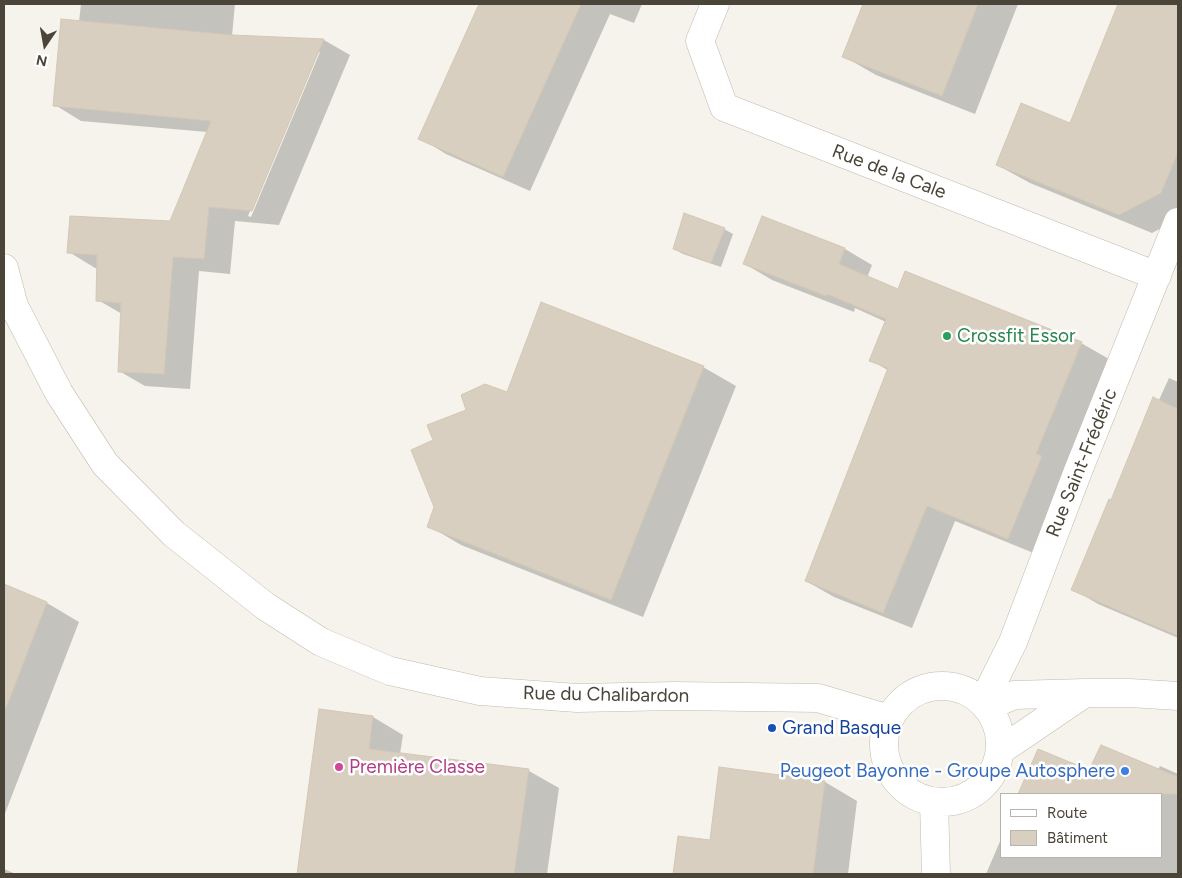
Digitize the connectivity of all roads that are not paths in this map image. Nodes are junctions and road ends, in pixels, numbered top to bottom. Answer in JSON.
{"nodes":[{"id":1,"x":714,"y":4,"type":"edge"},
{"id":2,"x":1178,"y":222,"type":"edge"},
{"id":3,"x":4,"y":268,"type":"edge"},
{"id":4,"x":1157,"y":276,"type":"junction"},
{"id":5,"x":1085,"y":693,"type":"junction"},
{"id":6,"x":1178,"y":696,"type":"edge"},
{"id":7,"x":985,"y":704,"type":"junction"},
{"id":8,"x":889,"y":719,"type":"junction"},
{"id":9,"x":1001,"y":750,"type":"junction"},
{"id":10,"x":934,"y":802,"type":"junction"},
{"id":11,"x":936,"y":874,"type":"edge"}],
"edges":[{"from":1,"to":4,"type":"street","name":"Rue de la Cale"},
{"from":2,"to":4,"type":"street","name":"Rue Saint-Frédéric"},
{"from":3,"to":8,"type":"street","name":"Rue du Chalibardon"},
{"from":4,"to":7,"type":"street","name":"Rue Saint-Frédéric"},
{"from":5,"to":6,"type":"street"},
{"from":5,"to":7,"type":"street"},
{"from":5,"to":9,"type":"street"},
{"from":7,"to":8,"type":"street"},
{"from":7,"to":9,"type":"street"},
{"from":8,"to":10,"type":"street"},
{"from":9,"to":10,"type":"street"},
{"from":10,"to":11,"type":"street"}]}
